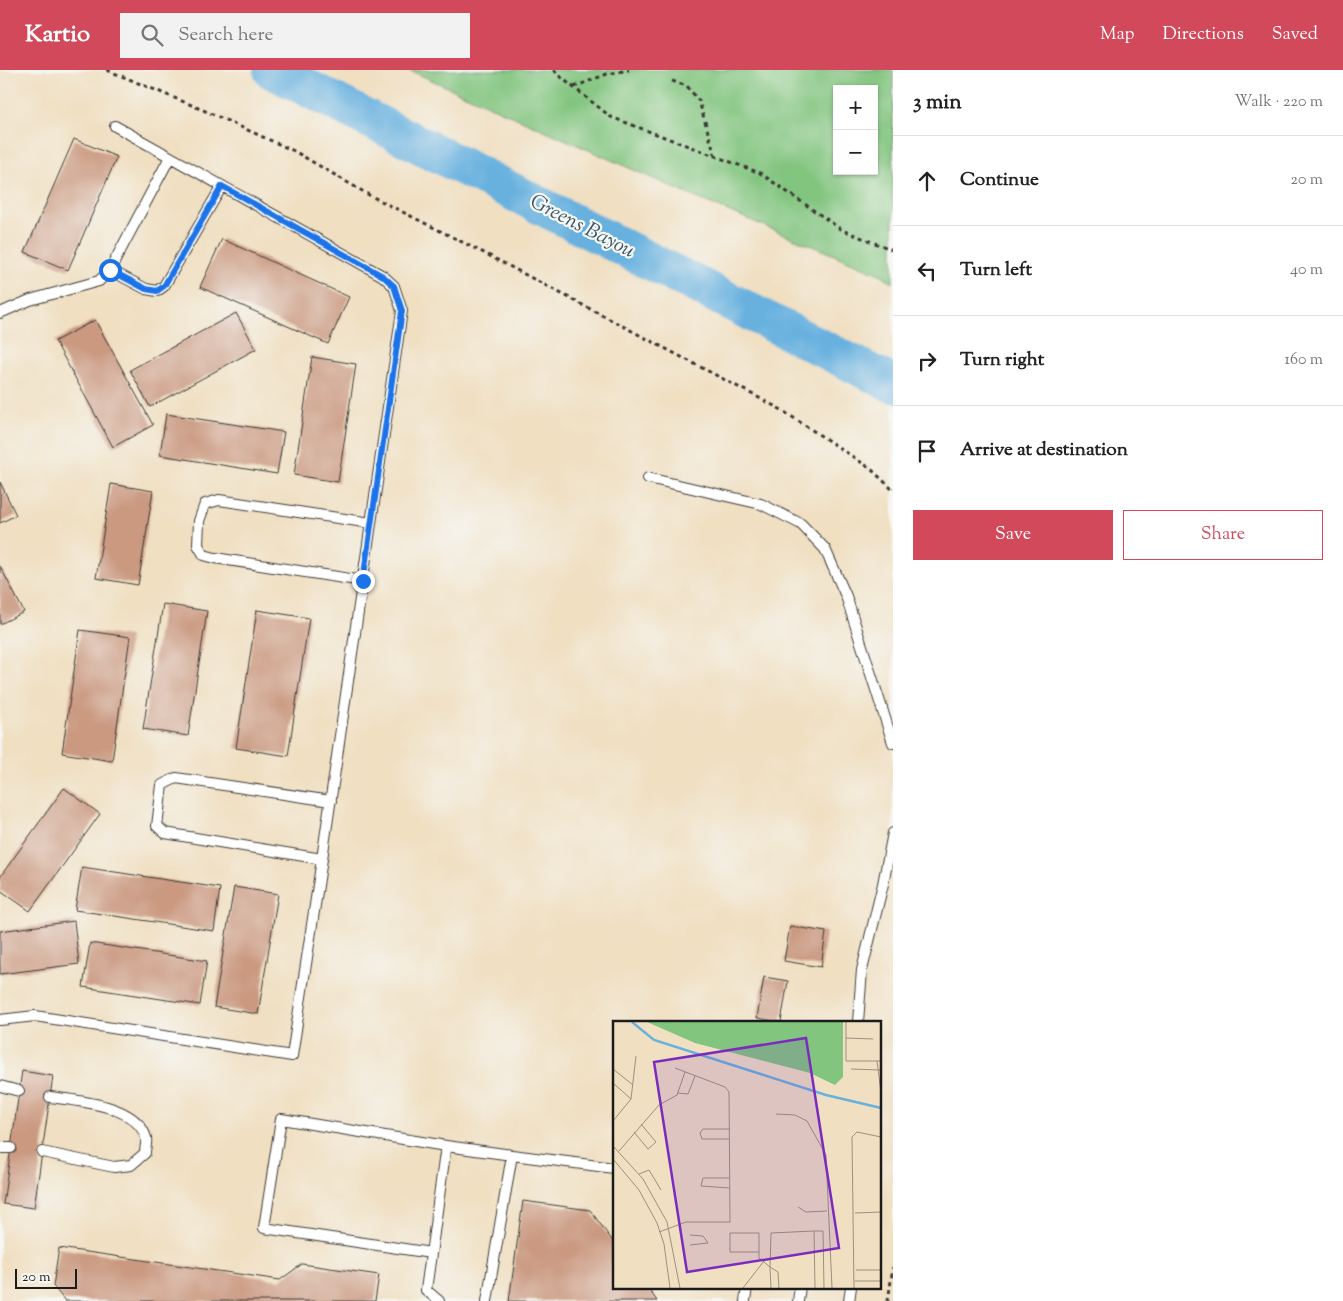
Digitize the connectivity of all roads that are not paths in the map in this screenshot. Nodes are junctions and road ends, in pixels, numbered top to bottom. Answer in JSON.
{"nodes":[{"id":1,"x":116,"y":126,"type":"dead end"},
{"id":2,"x":170,"y":158,"type":"junction"},
{"id":3,"x":222,"y":186,"type":"junction"},
{"id":4,"x":110,"y":270,"type":"junction"},
{"id":5,"x":0,"y":313,"type":"edge"},
{"id":6,"x":648,"y":478,"type":"dead end"},
{"id":7,"x":371,"y":523,"type":"junction"},
{"id":8,"x":363,"y":581,"type":"junction"},
{"id":9,"x":893,"y":743,"type":"edge"},
{"id":10,"x":331,"y":801,"type":"junction"},
{"id":11,"x":893,"y":834,"type":"edge"},
{"id":12,"x":322,"y":859,"type":"junction"},
{"id":13,"x":0,"y":1020,"type":"edge"},
{"id":14,"x":858,"y":1021,"type":"edge"},
{"id":15,"x":0,"y":1086,"type":"edge"},
{"id":16,"x":19,"y":1091,"type":"dead end"},
{"id":17,"x":50,"y":1097,"type":"dead end"},
{"id":18,"x":446,"y":1146,"type":"junction"},
{"id":19,"x":0,"y":1148,"type":"edge"},
{"id":20,"x":11,"y":1148,"type":"dead end"},
{"id":21,"x":42,"y":1152,"type":"dead end"},
{"id":22,"x":512,"y":1155,"type":"junction"},
{"id":23,"x":613,"y":1168,"type":"edge"},
{"id":24,"x":431,"y":1253,"type":"junction"},
{"id":25,"x":747,"y":1288,"type":"edge"},
{"id":26,"x":800,"y":1288,"type":"edge"},
{"id":27,"x":851,"y":1288,"type":"edge"},
{"id":28,"x":439,"y":1301,"type":"edge"},
{"id":29,"x":487,"y":1301,"type":"edge"},
{"id":30,"x":746,"y":1301,"type":"edge"},
{"id":31,"x":798,"y":1301,"type":"edge"},
{"id":32,"x":849,"y":1301,"type":"edge"}],
"edges":[{"from":1,"to":2,"type":"lane"},
{"from":2,"to":3,"type":"lane"},
{"from":2,"to":4,"type":"lane"},
{"from":3,"to":4,"type":"lane"},
{"from":3,"to":7,"type":"lane"},
{"from":4,"to":5,"type":"lane"},
{"from":6,"to":9,"type":"lane"},
{"from":7,"to":8,"type":"lane"},
{"from":7,"to":8,"type":"lane"},
{"from":8,"to":10,"type":"lane"},
{"from":10,"to":12,"type":"lane"},
{"from":10,"to":12,"type":"lane"},
{"from":11,"to":14,"type":"lane"},
{"from":12,"to":13,"type":"lane"},
{"from":15,"to":16,"type":"lane"},
{"from":17,"to":21,"type":"lane"},
{"from":18,"to":22,"type":"lane"},
{"from":18,"to":24,"type":"lane"},
{"from":18,"to":24,"type":"lane"},
{"from":19,"to":20,"type":"lane"},
{"from":22,"to":23,"type":"lane"},
{"from":22,"to":29,"type":"lane"},
{"from":24,"to":28,"type":"lane"},
{"from":25,"to":30,"type":"lane"},
{"from":26,"to":31,"type":"lane"},
{"from":27,"to":32,"type":"lane"}]}
